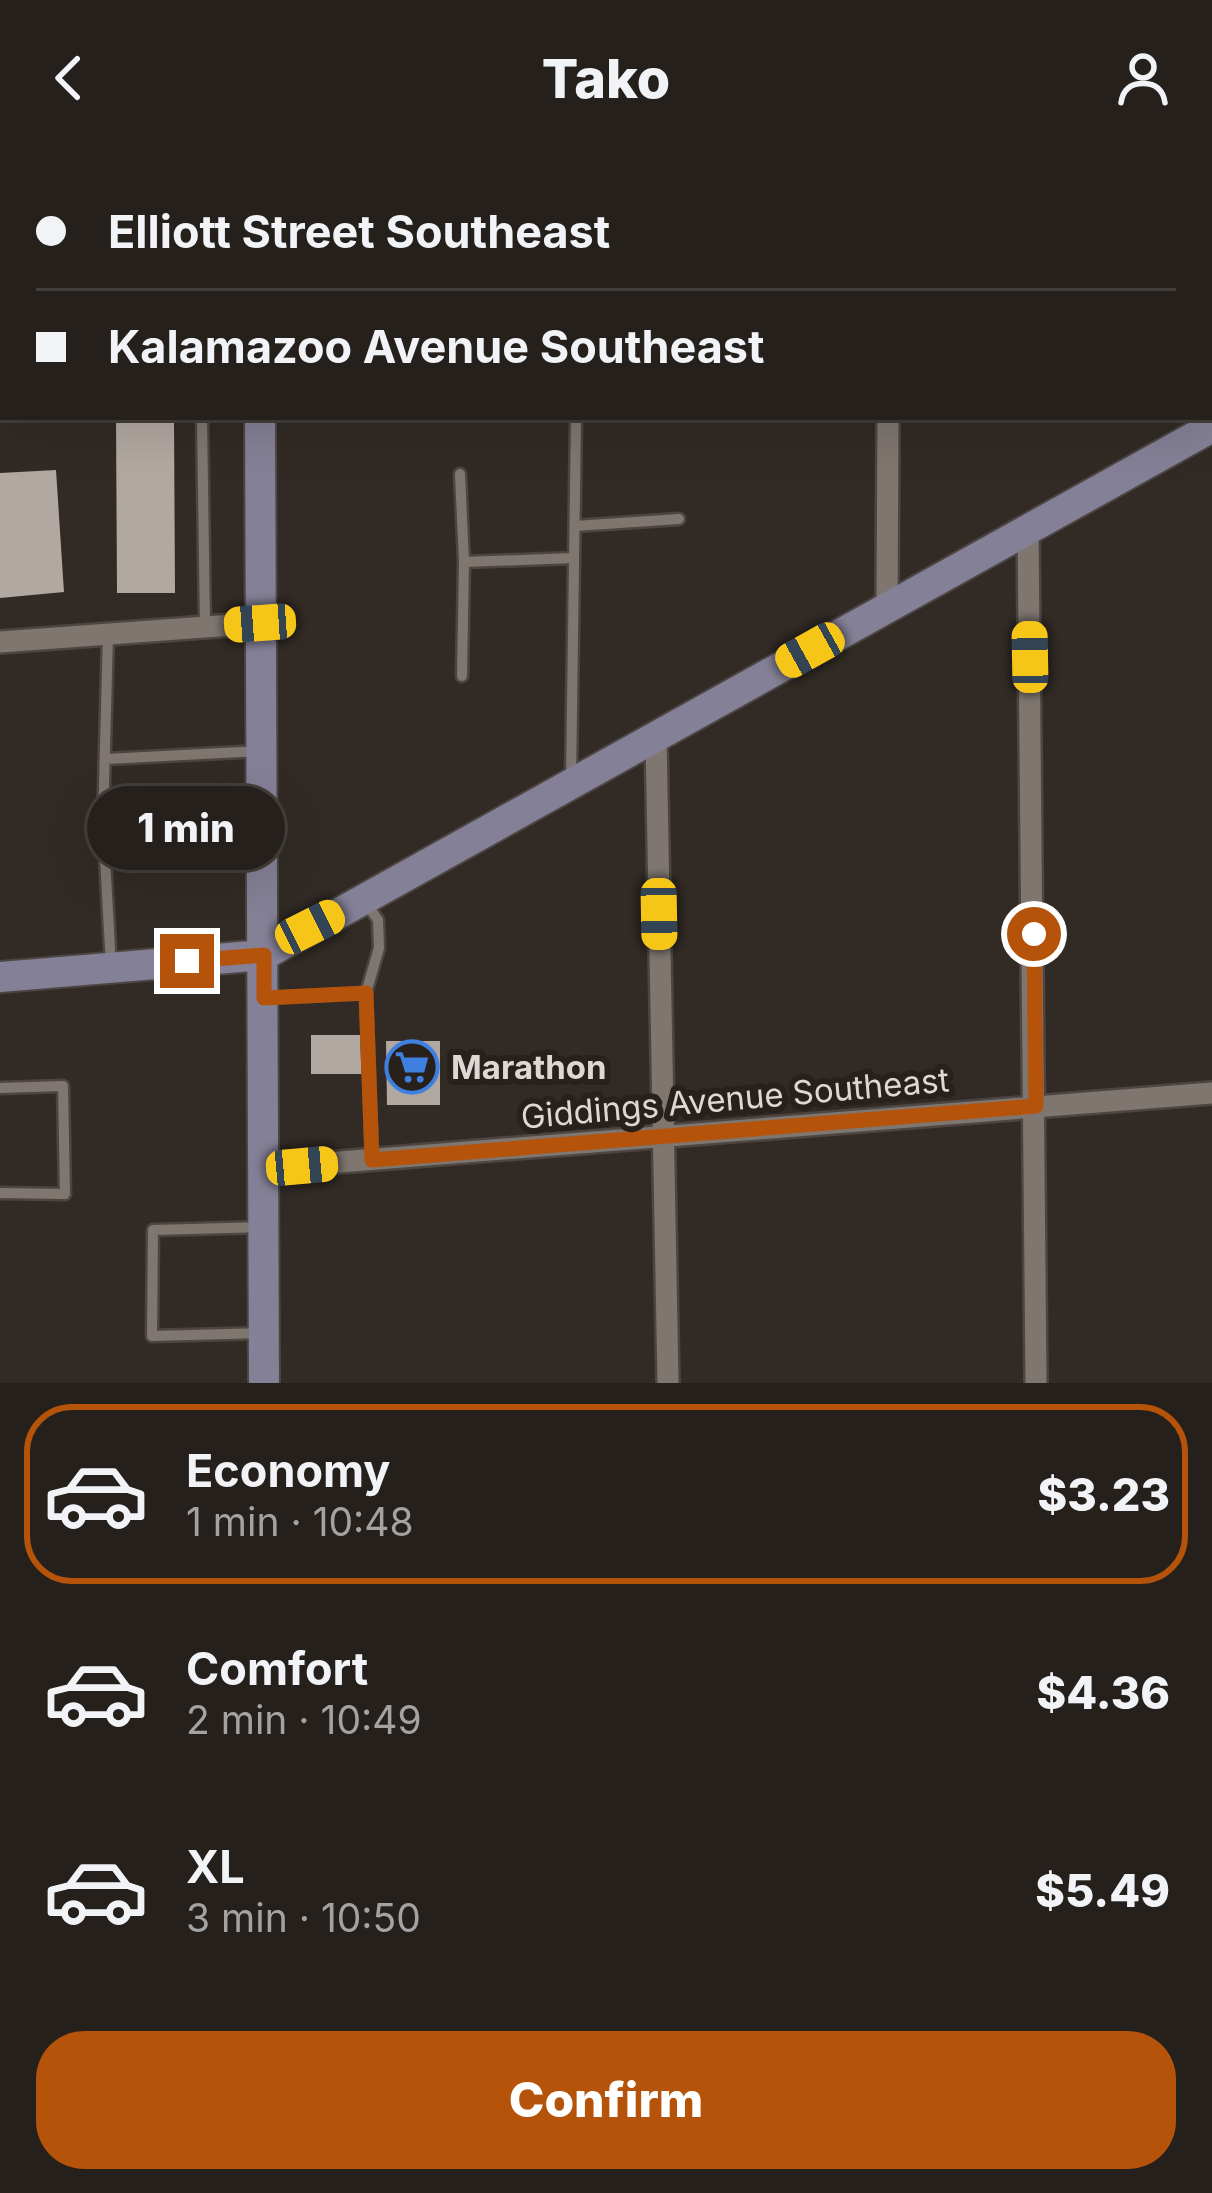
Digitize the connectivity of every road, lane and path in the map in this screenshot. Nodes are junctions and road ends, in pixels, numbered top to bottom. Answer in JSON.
{"nodes":[{"id":1,"x":202,"y":420,"type":"edge"},
{"id":2,"x":260,"y":420,"type":"edge"},
{"id":3,"x":576,"y":420,"type":"edge"},
{"id":4,"x":888,"y":420,"type":"edge"},
{"id":5,"x":1212,"y":427,"type":"edge"},
{"id":6,"x":460,"y":474,"type":"dead end"},
{"id":7,"x":679,"y":519,"type":"dead end"},
{"id":8,"x":574,"y":526,"type":"junction"},
{"id":9,"x":1028,"y":527,"type":"junction"},
{"id":10,"x":574,"y":558,"type":"junction"},
{"id":11,"x":464,"y":562,"type":"junction"},
{"id":12,"x":887,"y":606,"type":"junction"},
{"id":13,"x":260,"y":623,"type":"junction"},
{"id":14,"x":205,"y":627,"type":"junction"},
{"id":15,"x":108,"y":634,"type":"junction"},
{"id":16,"x":0,"y":642,"type":"edge"},
{"id":17,"x":463,"y":676,"type":"dead end"},
{"id":18,"x":656,"y":737,"type":"junction"},
{"id":19,"x":262,"y":751,"type":"junction"},
{"id":20,"x":106,"y":759,"type":"junction"},
{"id":21,"x":571,"y":784,"type":"junction"},
{"id":22,"x":364,"y":899,"type":"junction"},
{"id":23,"x":264,"y":955,"type":"junction"},
{"id":24,"x":111,"y":968,"type":"junction"},
{"id":25,"x":0,"y":977,"type":"edge"},
{"id":26,"x":366,"y":993,"type":"junction"},
{"id":27,"x":264,"y":998,"type":"junction"},
{"id":28,"x":0,"y":1088,"type":"edge"},
{"id":29,"x":1212,"y":1093,"type":"edge"},
{"id":30,"x":1036,"y":1106,"type":"junction"},
{"id":31,"x":663,"y":1138,"type":"junction"},
{"id":32,"x":372,"y":1160,"type":"junction"},
{"id":33,"x":264,"y":1168,"type":"junction"},
{"id":34,"x":0,"y":1193,"type":"edge"},
{"id":35,"x":264,"y":1227,"type":"junction"},
{"id":36,"x":264,"y":1333,"type":"junction"},
{"id":37,"x":264,"y":1383,"type":"edge"},
{"id":38,"x":668,"y":1383,"type":"edge"},
{"id":39,"x":1036,"y":1383,"type":"edge"}],
"edges":[{"from":1,"to":14,"type":"lane"},
{"from":2,"to":13,"type":"main road"},
{"from":3,"to":8,"type":"lane"},
{"from":4,"to":12,"type":"street"},
{"from":5,"to":9,"type":"main road"},
{"from":6,"to":11,"type":"lane"},
{"from":7,"to":8,"type":"lane"},
{"from":8,"to":10,"type":"lane"},
{"from":9,"to":12,"type":"main road"},
{"from":9,"to":30,"type":"street"},
{"from":10,"to":11,"type":"lane"},
{"from":10,"to":21,"type":"lane"},
{"from":11,"to":17,"type":"lane"},
{"from":12,"to":18,"type":"main road"},
{"from":13,"to":14,"type":"street"},
{"from":13,"to":19,"type":"main road"},
{"from":14,"to":15,"type":"street"},
{"from":15,"to":16,"type":"street"},
{"from":15,"to":20,"type":"lane"},
{"from":18,"to":21,"type":"main road"},
{"from":18,"to":31,"type":"street"},
{"from":19,"to":20,"type":"lane"},
{"from":19,"to":23,"type":"main road"},
{"from":20,"to":24,"type":"lane"},
{"from":21,"to":22,"type":"main road"},
{"from":22,"to":23,"type":"main road"},
{"from":22,"to":26,"type":"lane"},
{"from":23,"to":24,"type":"main road"},
{"from":23,"to":27,"type":"main road"},
{"from":24,"to":25,"type":"main road"},
{"from":26,"to":27,"type":"lane"},
{"from":26,"to":32,"type":"lane"},
{"from":27,"to":33,"type":"main road"},
{"from":28,"to":34,"type":"lane"},
{"from":29,"to":30,"type":"street","name":"Giddings Avenue Southeast"},
{"from":30,"to":31,"type":"street","name":"Giddings Avenue Southeast"},
{"from":30,"to":39,"type":"street"},
{"from":31,"to":32,"type":"street","name":"Giddings Avenue Southeast"},
{"from":31,"to":38,"type":"street"},
{"from":32,"to":33,"type":"street","name":"Giddings Avenue Southeast"},
{"from":33,"to":35,"type":"main road"},
{"from":35,"to":36,"type":"main road"},
{"from":35,"to":36,"type":"lane"},
{"from":36,"to":37,"type":"main road"}]}
